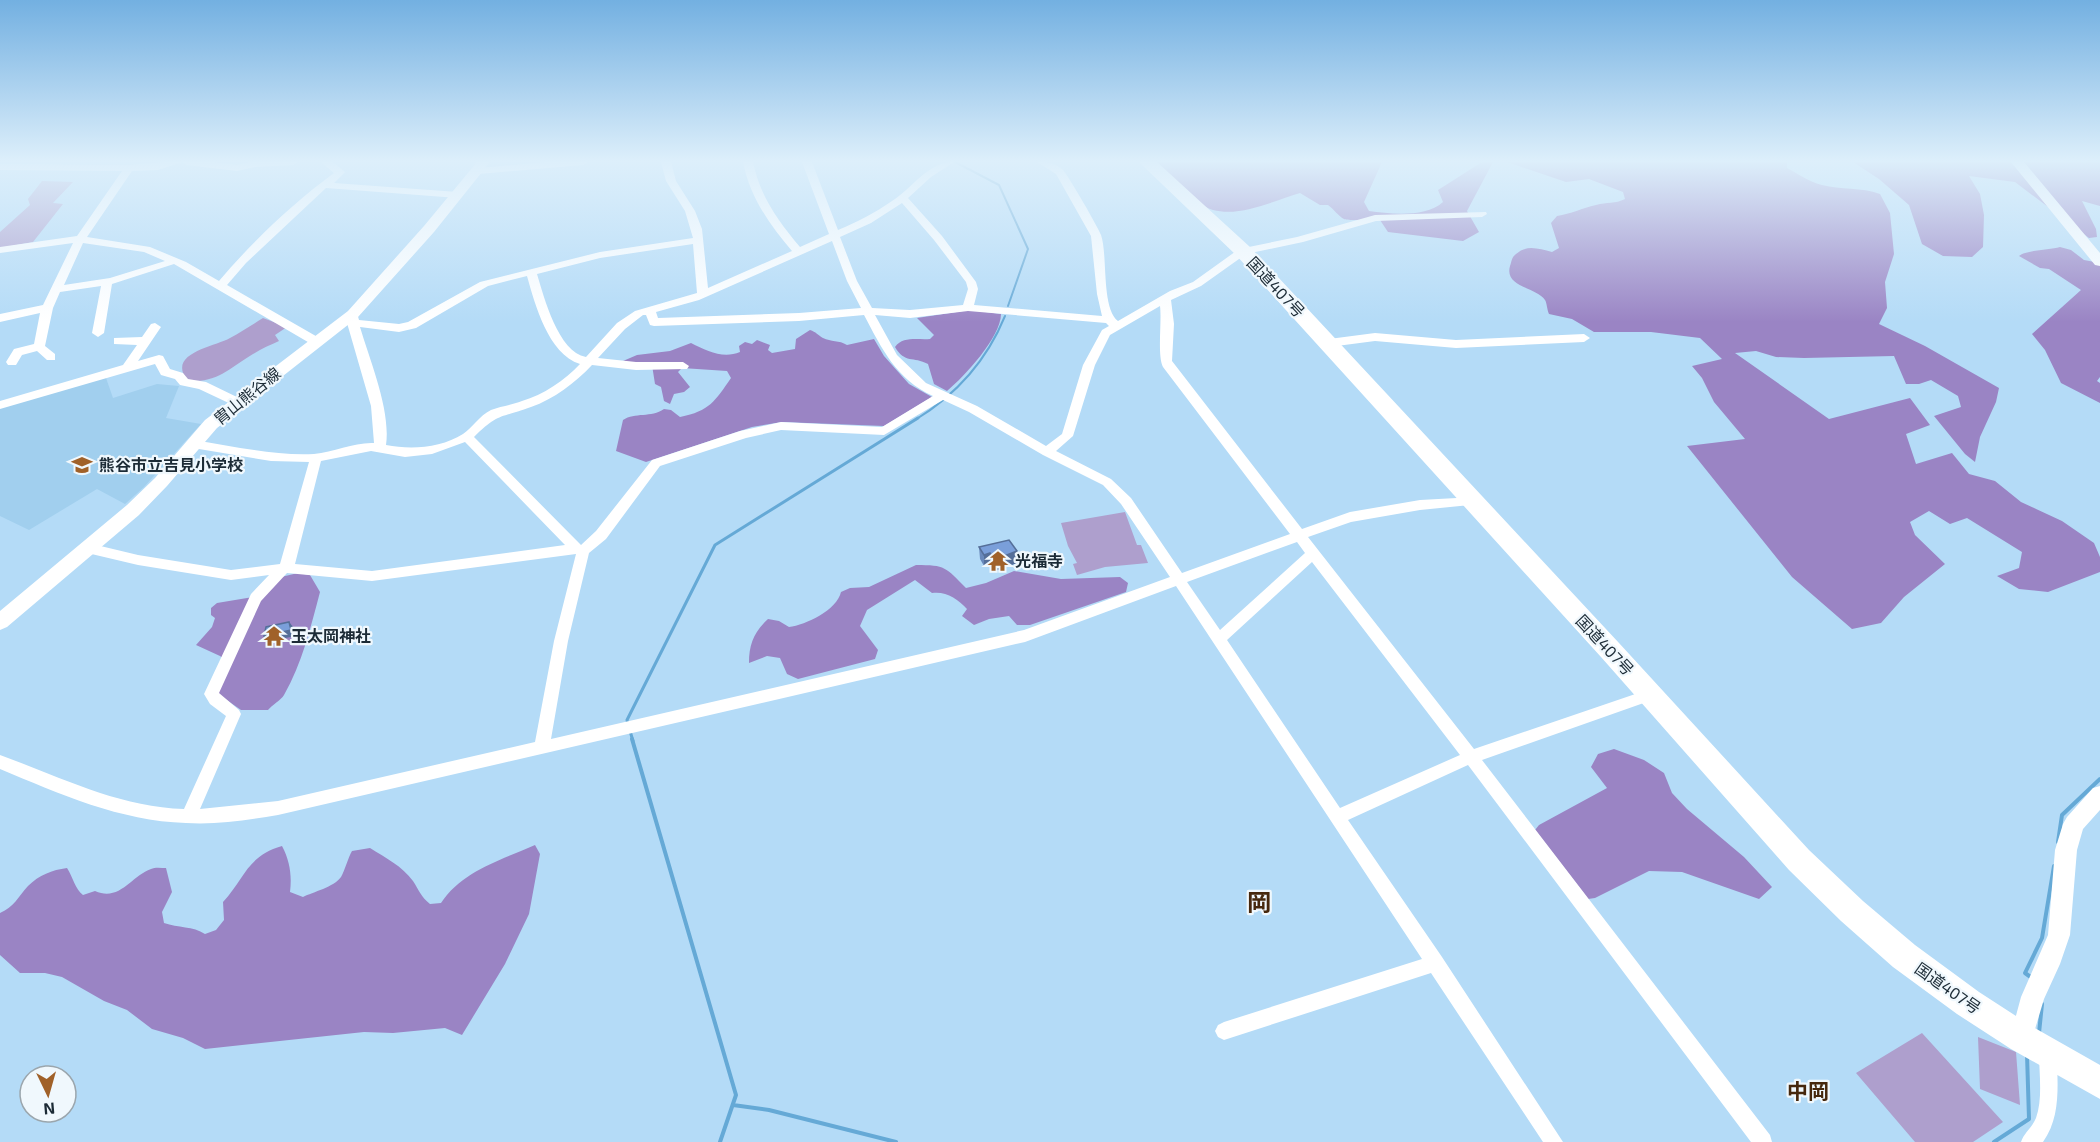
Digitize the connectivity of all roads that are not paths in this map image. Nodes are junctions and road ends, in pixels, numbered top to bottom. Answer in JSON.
{"nodes":[{"id":1,"x":96,"y":215,"type":"edge"},
{"id":2,"x":290,"y":215,"type":"edge"},
{"id":3,"x":441,"y":215,"type":"edge"},
{"id":4,"x":692,"y":215,"type":"edge"},
{"id":5,"x":771,"y":215,"type":"edge"},
{"id":6,"x":828,"y":215,"type":"edge"},
{"id":7,"x":876,"y":215,"type":"edge"},
{"id":8,"x":918,"y":215,"type":"edge"},
{"id":9,"x":1084,"y":215,"type":"edge"},
{"id":10,"x":1204,"y":215,"type":"edge"},
{"id":11,"x":1447,"y":215,"type":"edge"},
{"id":12,"x":2061,"y":215,"type":"edge"},
{"id":13,"x":836,"y":235,"type":"junction"},
{"id":14,"x":80,"y":239,"type":"junction"},
{"id":15,"x":698,"y":240,"type":"junction"},
{"id":16,"x":0,"y":250,"type":"edge"},
{"id":17,"x":798,"y":251,"type":"junction"},
{"id":18,"x":1243,"y":251,"type":"junction"},
{"id":19,"x":174,"y":261,"type":"junction"},
{"id":20,"x":2100,"y":262,"type":"edge"},
{"id":21,"x":531,"y":273,"type":"junction"},
{"id":22,"x":107,"y":282,"type":"junction"},
{"id":23,"x":220,"y":287,"type":"junction"},
{"id":24,"x":56,"y":289,"type":"junction"},
{"id":25,"x":704,"y":294,"type":"junction"},
{"id":26,"x":1165,"y":298,"type":"junction"},
{"id":27,"x":47,"y":308,"type":"junction"},
{"id":28,"x":968,"y":308,"type":"junction"},
{"id":29,"x":649,"y":309,"type":"junction"},
{"id":30,"x":868,"y":311,"type":"junction"},
{"id":31,"x":0,"y":318,"type":"edge"},
{"id":32,"x":353,"y":318,"type":"junction"},
{"id":33,"x":1112,"y":322,"type":"junction"},
{"id":34,"x":155,"y":327,"type":"dead end"},
{"id":35,"x":98,"y":333,"type":"dead end"},
{"id":36,"x":1584,"y":338,"type":"dead end"},
{"id":37,"x":118,"y":341,"type":"dead end"},
{"id":38,"x":145,"y":341,"type":"junction"},
{"id":39,"x":317,"y":342,"type":"junction"},
{"id":40,"x":1329,"y":343,"type":"junction"},
{"id":41,"x":39,"y":347,"type":"junction"},
{"id":42,"x":51,"y":357,"type":"dead end"},
{"id":43,"x":590,"y":361,"type":"junction"},
{"id":44,"x":12,"y":362,"type":"dead end"},
{"id":45,"x":683,"y":366,"type":"dead end"},
{"id":46,"x":128,"y":367,"type":"junction"},
{"id":47,"x":941,"y":396,"type":"junction"},
{"id":48,"x":237,"y":402,"type":"junction"},
{"id":49,"x":0,"y":405,"type":"edge"},
{"id":50,"x":467,"y":437,"type":"junction"},
{"id":51,"x":193,"y":444,"type":"junction"},
{"id":52,"x":380,"y":447,"type":"junction"},
{"id":53,"x":1047,"y":452,"type":"junction"},
{"id":54,"x":316,"y":458,"type":"junction"},
{"id":55,"x":1470,"y":500,"type":"junction"},
{"id":56,"x":1299,"y":535,"type":"junction"},
{"id":57,"x":87,"y":548,"type":"junction"},
{"id":58,"x":580,"y":550,"type":"junction"},
{"id":59,"x":1312,"y":554,"type":"junction"},
{"id":60,"x":286,"y":568,"type":"junction"},
{"id":61,"x":1180,"y":579,"type":"junction"},
{"id":62,"x":0,"y":622,"type":"edge"},
{"id":63,"x":1220,"y":638,"type":"junction"},
{"id":64,"x":1650,"y":695,"type":"junction"},
{"id":65,"x":542,"y":747,"type":"junction"},
{"id":66,"x":1470,"y":757,"type":"junction"},
{"id":67,"x":0,"y":762,"type":"edge"},
{"id":68,"x":2100,"y":795,"type":"edge"},
{"id":69,"x":188,"y":817,"type":"junction"},
{"id":70,"x":1338,"y":817,"type":"junction"},
{"id":71,"x":1436,"y":963,"type":"junction"},
{"id":72,"x":1224,"y":1031,"type":"dead end"},
{"id":73,"x":2022,"y":1038,"type":"junction"},
{"id":74,"x":2048,"y":1052,"type":"junction"},
{"id":75,"x":2100,"y":1083,"type":"edge"},
{"id":76,"x":1554,"y":1142,"type":"edge"},
{"id":77,"x":1763,"y":1142,"type":"edge"},
{"id":78,"x":2030,"y":1142,"type":"edge"}],
"edges":[{"from":1,"to":14,"type":"street"},
{"from":2,"to":23,"type":"street"},
{"from":3,"to":32,"type":"main road","name":"胄山熊谷線"},
{"from":4,"to":15,"type":"street"},
{"from":5,"to":17,"type":"street"},
{"from":6,"to":13,"type":"street"},
{"from":7,"to":13,"type":"street"},
{"from":8,"to":28,"type":"street"},
{"from":9,"to":33,"type":"street"},
{"from":10,"to":18,"type":"highway","name":"国道407号"},
{"from":11,"to":18,"type":"street"},
{"from":12,"to":20,"type":"main road"},
{"from":13,"to":17,"type":"street"},
{"from":13,"to":30,"type":"street"},
{"from":14,"to":16,"type":"street"},
{"from":14,"to":19,"type":"street"},
{"from":14,"to":24,"type":"street"},
{"from":15,"to":21,"type":"street"},
{"from":15,"to":25,"type":"street"},
{"from":17,"to":25,"type":"street"},
{"from":18,"to":26,"type":"street"},
{"from":18,"to":40,"type":"highway","name":"国道407号"},
{"from":19,"to":22,"type":"street"},
{"from":19,"to":23,"type":"street"},
{"from":21,"to":32,"type":"street"},
{"from":21,"to":43,"type":"street"},
{"from":22,"to":24,"type":"street"},
{"from":22,"to":35,"type":"street"},
{"from":23,"to":39,"type":"street"},
{"from":24,"to":27,"type":"street"},
{"from":25,"to":29,"type":"street"},
{"from":26,"to":33,"type":"street"},
{"from":26,"to":56,"type":"street"},
{"from":27,"to":31,"type":"street"},
{"from":27,"to":41,"type":"street"},
{"from":28,"to":30,"type":"street"},
{"from":28,"to":33,"type":"street"},
{"from":29,"to":30,"type":"street"},
{"from":29,"to":43,"type":"street"},
{"from":30,"to":47,"type":"street"},
{"from":32,"to":39,"type":"main road","name":"胄山熊谷線"},
{"from":32,"to":52,"type":"street"},
{"from":33,"to":53,"type":"street"},
{"from":34,"to":38,"type":"street"},
{"from":36,"to":40,"type":"street"},
{"from":37,"to":38,"type":"street"},
{"from":38,"to":46,"type":"street"},
{"from":39,"to":48,"type":"main road","name":"胄山熊谷線"},
{"from":40,"to":55,"type":"highway","name":"国道407号"},
{"from":41,"to":42,"type":"street"},
{"from":41,"to":44,"type":"street"},
{"from":43,"to":45,"type":"street"},
{"from":43,"to":50,"type":"street"},
{"from":46,"to":48,"type":"street"},
{"from":46,"to":49,"type":"street"},
{"from":47,"to":53,"type":"street"},
{"from":47,"to":58,"type":"street"},
{"from":48,"to":51,"type":"main road","name":"胄山熊谷線"},
{"from":50,"to":52,"type":"street"},
{"from":50,"to":58,"type":"street"},
{"from":51,"to":54,"type":"street"},
{"from":51,"to":57,"type":"main road","name":"胄山熊谷線"},
{"from":52,"to":54,"type":"street"},
{"from":53,"to":61,"type":"street"},
{"from":54,"to":60,"type":"street"},
{"from":55,"to":56,"type":"street"},
{"from":55,"to":64,"type":"highway","name":"国道407号"},
{"from":56,"to":59,"type":"street"},
{"from":56,"to":61,"type":"street"},
{"from":57,"to":60,"type":"street"},
{"from":57,"to":62,"type":"main road","name":"胄山熊谷線"},
{"from":58,"to":60,"type":"street"},
{"from":58,"to":65,"type":"street"},
{"from":59,"to":63,"type":"street"},
{"from":59,"to":66,"type":"street"},
{"from":60,"to":69,"type":"street"},
{"from":61,"to":63,"type":"street"},
{"from":61,"to":65,"type":"street"},
{"from":63,"to":70,"type":"street"},
{"from":64,"to":66,"type":"street"},
{"from":64,"to":73,"type":"highway","name":"国道407号"},
{"from":65,"to":69,"type":"street"},
{"from":66,"to":70,"type":"street"},
{"from":66,"to":77,"type":"street"},
{"from":67,"to":69,"type":"street"},
{"from":68,"to":73,"type":"main road"},
{"from":70,"to":71,"type":"street"},
{"from":71,"to":72,"type":"street"},
{"from":71,"to":76,"type":"street"},
{"from":73,"to":74,"type":"highway","name":"国道407号"},
{"from":74,"to":75,"type":"highway","name":"国道407号"},
{"from":74,"to":78,"type":"street"}]}
